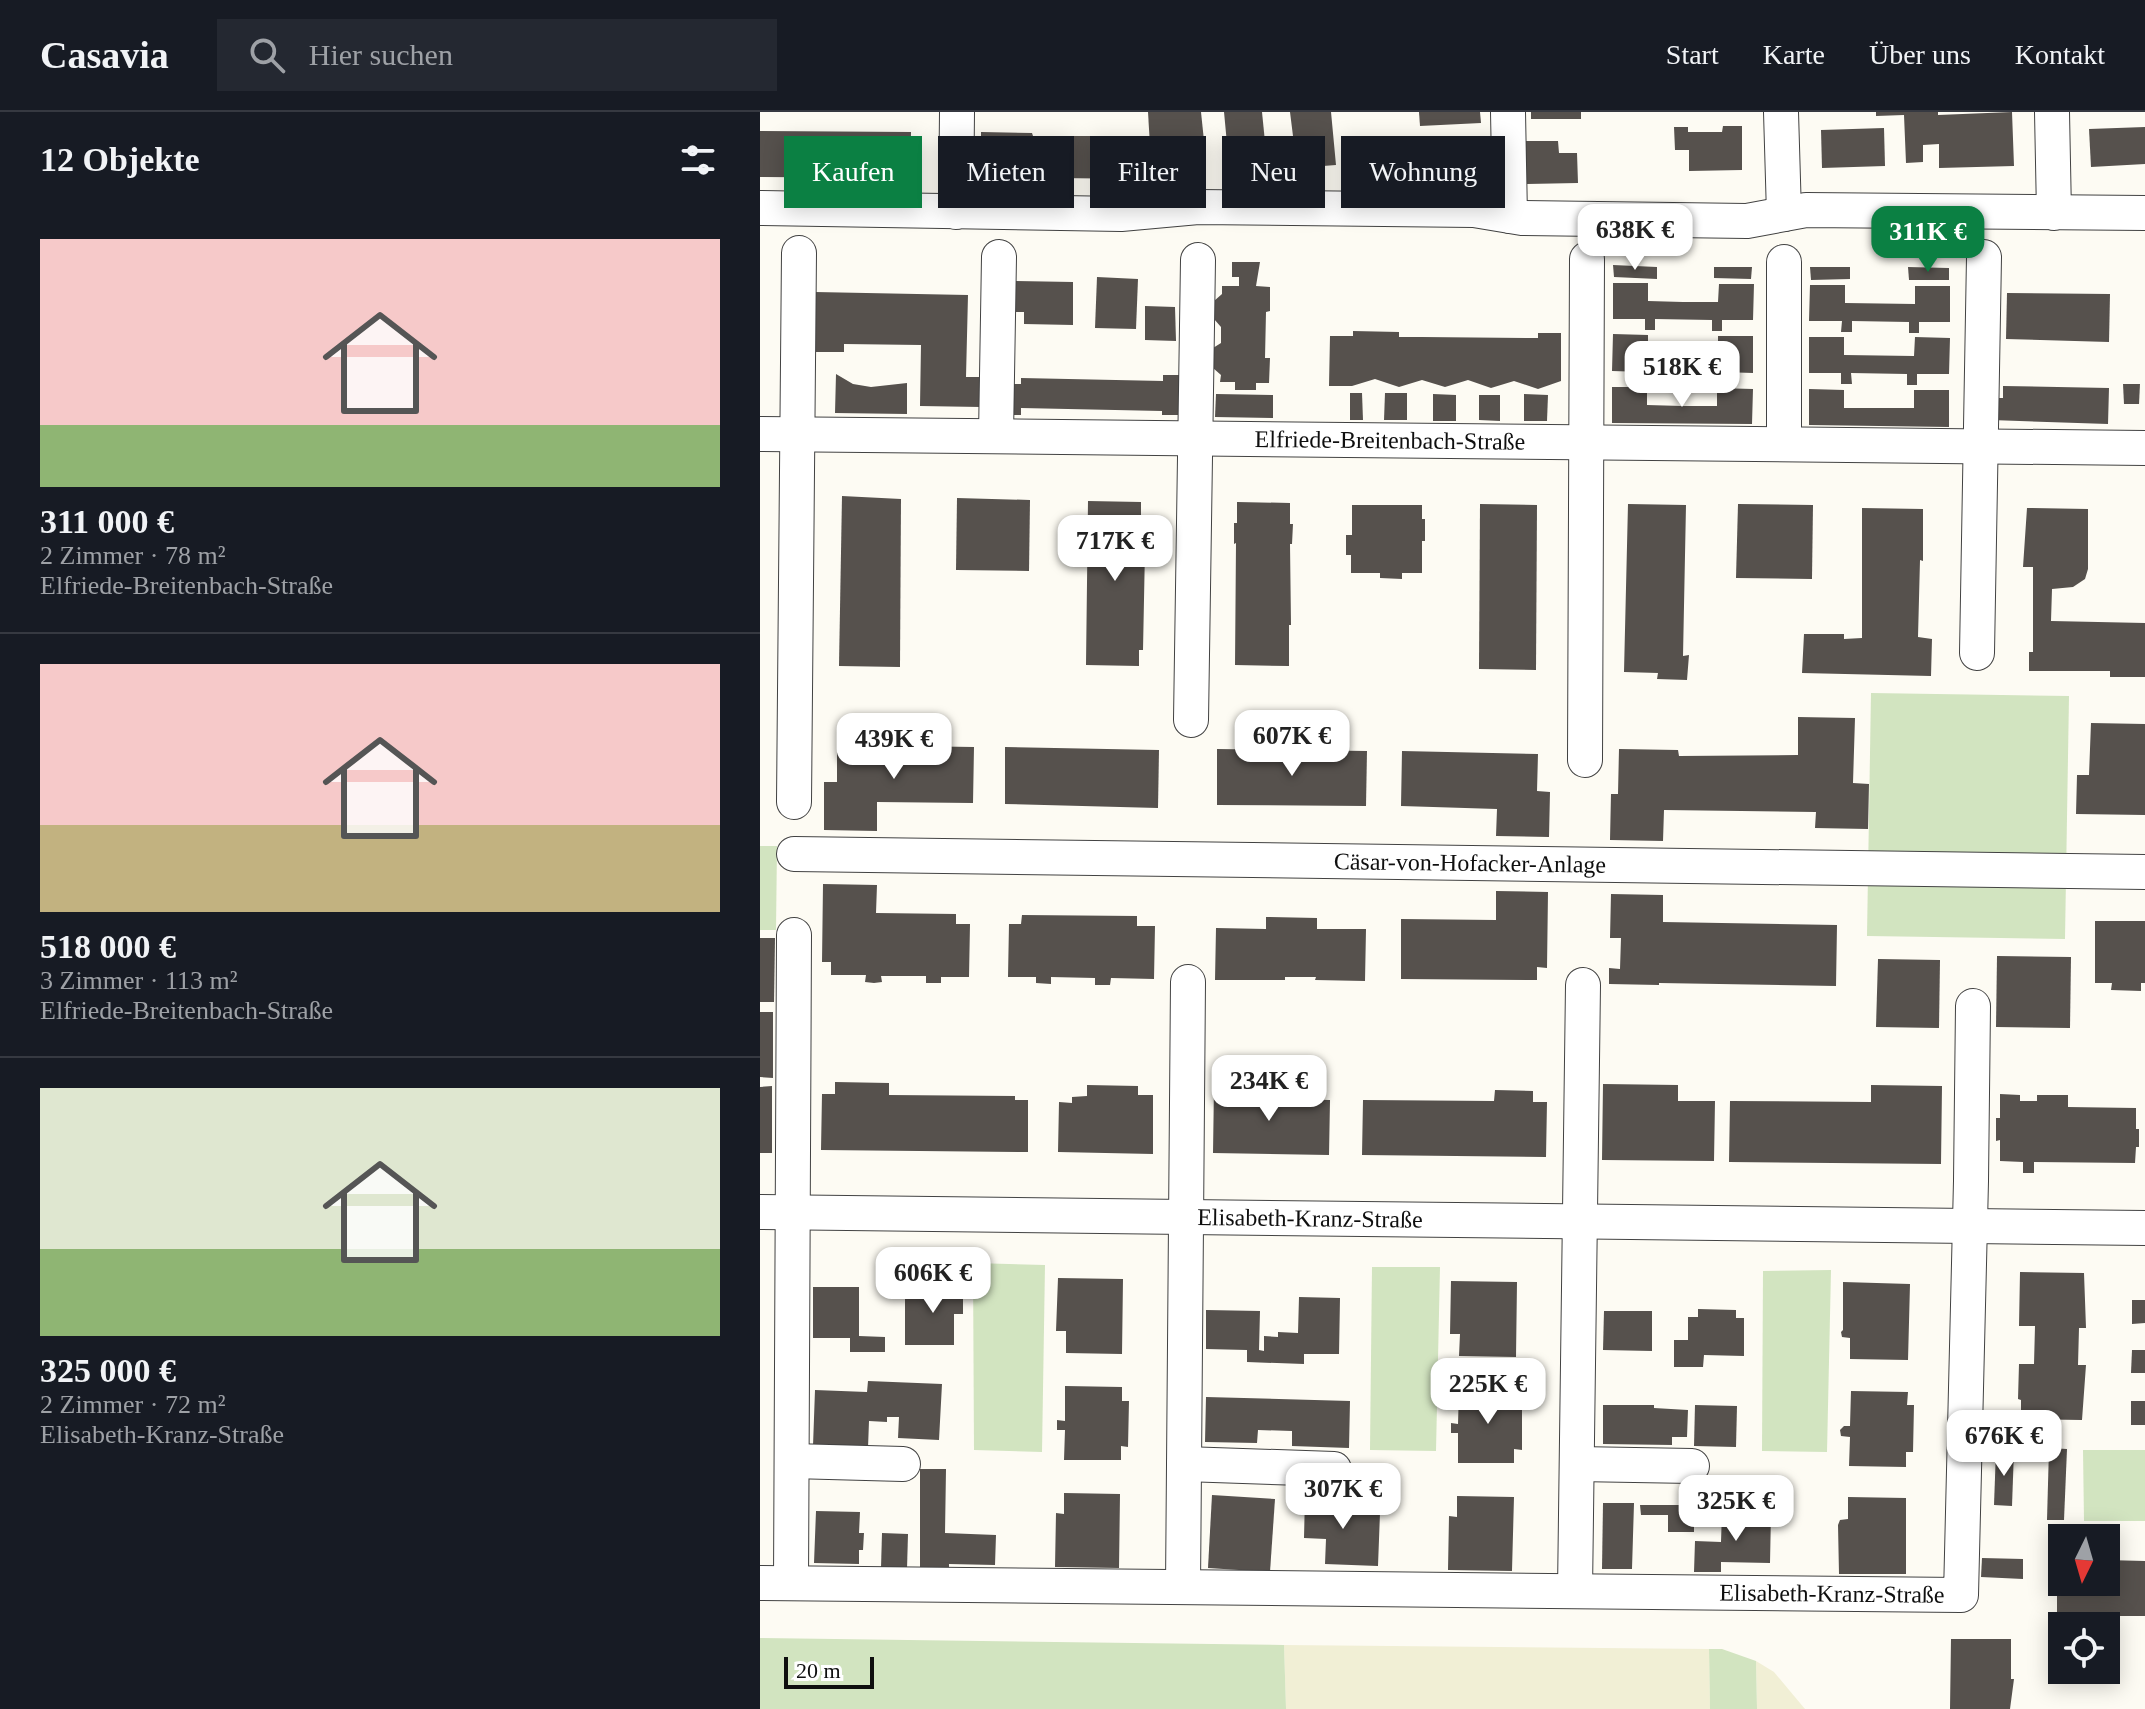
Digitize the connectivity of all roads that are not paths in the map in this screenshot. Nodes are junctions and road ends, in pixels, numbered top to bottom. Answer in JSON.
{"nodes":[{"id":1,"x":957,"y":112,"type":"edge"},
{"id":2,"x":1508,"y":112,"type":"edge"},
{"id":3,"x":1781,"y":112,"type":"edge"},
{"id":4,"x":2052,"y":112,"type":"edge"},
{"id":5,"x":760,"y":208,"type":"edge"},
{"id":6,"x":956,"y":212,"type":"junction"},
{"id":7,"x":2054,"y":213,"type":"junction"},
{"id":8,"x":2145,"y":213,"type":"edge"},
{"id":9,"x":1784,"y":214,"type":"junction"},
{"id":10,"x":1510,"y":216,"type":"junction"},
{"id":11,"x":799,"y":253,"type":"dead end"},
{"id":12,"x":999,"y":257,"type":"dead end"},
{"id":13,"x":1984,"y":257,"type":"dead end"},
{"id":14,"x":1587,"y":259,"type":"dead end"},
{"id":15,"x":1198,"y":260,"type":"dead end"},
{"id":16,"x":1784,"y":262,"type":"dead end"},
{"id":17,"x":760,"y":434,"type":"edge"},
{"id":18,"x":798,"y":435,"type":"junction"},
{"id":19,"x":996,"y":435,"type":"junction"},
{"id":20,"x":1194,"y":437,"type":"junction"},
{"id":21,"x":1586,"y":443,"type":"junction"},
{"id":22,"x":1784,"y":444,"type":"junction"},
{"id":23,"x":1980,"y":447,"type":"junction"},
{"id":24,"x":2145,"y":448,"type":"edge"},
{"id":25,"x":1977,"y":653,"type":"dead end"},
{"id":26,"x":1191,"y":720,"type":"dead end"},
{"id":27,"x":1585,"y":760,"type":"dead end"},
{"id":28,"x":794,"y":802,"type":"dead end"},
{"id":29,"x":794,"y":854,"type":"dead end"},
{"id":30,"x":2145,"y":872,"type":"edge"},
{"id":31,"x":794,"y":935,"type":"dead end"},
{"id":32,"x":1188,"y":982,"type":"dead end"},
{"id":33,"x":1583,"y":985,"type":"dead end"},
{"id":34,"x":1973,"y":1006,"type":"dead end"},
{"id":35,"x":777,"y":1212,"type":"edge"},
{"id":36,"x":1185,"y":1217,"type":"junction"},
{"id":37,"x":1581,"y":1221,"type":"junction"},
{"id":38,"x":1969,"y":1227,"type":"junction"},
{"id":39,"x":2145,"y":1228,"type":"edge"},
{"id":40,"x":792,"y":1461,"type":"junction"},
{"id":41,"x":903,"y":1464,"type":"dead end"},
{"id":42,"x":1184,"y":1464,"type":"junction"},
{"id":43,"x":1577,"y":1464,"type":"junction"},
{"id":44,"x":1692,"y":1466,"type":"dead end"},
{"id":45,"x":1334,"y":1469,"type":"dead end"},
{"id":46,"x":775,"y":1583,"type":"edge"},
{"id":47,"x":1183,"y":1587,"type":"junction"},
{"id":48,"x":1575,"y":1591,"type":"junction"}],
"edges":[{"from":1,"to":6,"type":"street"},
{"from":2,"to":10,"type":"street"},
{"from":3,"to":9,"type":"street"},
{"from":4,"to":7,"type":"street"},
{"from":5,"to":6,"type":"street"},
{"from":6,"to":10,"type":"street"},
{"from":7,"to":8,"type":"street"},
{"from":7,"to":9,"type":"street"},
{"from":9,"to":10,"type":"street"},
{"from":11,"to":18,"type":"street"},
{"from":12,"to":19,"type":"street"},
{"from":13,"to":23,"type":"street"},
{"from":14,"to":21,"type":"street"},
{"from":15,"to":20,"type":"street"},
{"from":16,"to":22,"type":"street"},
{"from":17,"to":18,"type":"street","name":"Elfriede-Breitenbach-Straße"},
{"from":18,"to":19,"type":"street","name":"Elfriede-Breitenbach-Straße"},
{"from":18,"to":28,"type":"street"},
{"from":19,"to":20,"type":"street","name":"Elfriede-Breitenbach-Straße"},
{"from":20,"to":21,"type":"street","name":"Elfriede-Breitenbach-Straße"},
{"from":20,"to":26,"type":"street"},
{"from":21,"to":22,"type":"street","name":"Elfriede-Breitenbach-Straße"},
{"from":21,"to":27,"type":"street"},
{"from":22,"to":23,"type":"street","name":"Elfriede-Breitenbach-Straße"},
{"from":23,"to":24,"type":"street","name":"Elfriede-Breitenbach-Straße"},
{"from":23,"to":25,"type":"street"},
{"from":29,"to":30,"type":"street","name":"Cäsar-von-Hofacker-Anlage"},
{"from":31,"to":35,"type":"street","name":"Elisabeth-Kranz-Straße"},
{"from":32,"to":36,"type":"street","name":"Elisabeth-Kranz-Straße"},
{"from":33,"to":37,"type":"street"},
{"from":34,"to":38,"type":"street","name":"Elisabeth-Kranz-Straße"},
{"from":35,"to":36,"type":"street","name":"Elisabeth-Kranz-Straße"},
{"from":35,"to":40,"type":"street","name":"Elisabeth-Kranz-Straße"},
{"from":36,"to":37,"type":"street","name":"Elisabeth-Kranz-Straße"},
{"from":36,"to":42,"type":"street","name":"Elisabeth-Kranz-Straße"},
{"from":37,"to":38,"type":"street","name":"Elisabeth-Kranz-Straße"},
{"from":37,"to":43,"type":"street"},
{"from":38,"to":39,"type":"street","name":"Elisabeth-Kranz-Straße"},
{"from":38,"to":48,"type":"street","name":"Elisabeth-Kranz-Straße"},
{"from":40,"to":41,"type":"street"},
{"from":40,"to":46,"type":"street","name":"Elisabeth-Kranz-Straße"},
{"from":42,"to":45,"type":"street"},
{"from":42,"to":47,"type":"street","name":"Elisabeth-Kranz-Straße"},
{"from":43,"to":44,"type":"street"},
{"from":43,"to":48,"type":"street"},
{"from":46,"to":47,"type":"street","name":"Elisabeth-Kranz-Straße"},
{"from":47,"to":48,"type":"street","name":"Elisabeth-Kranz-Straße"}]}
